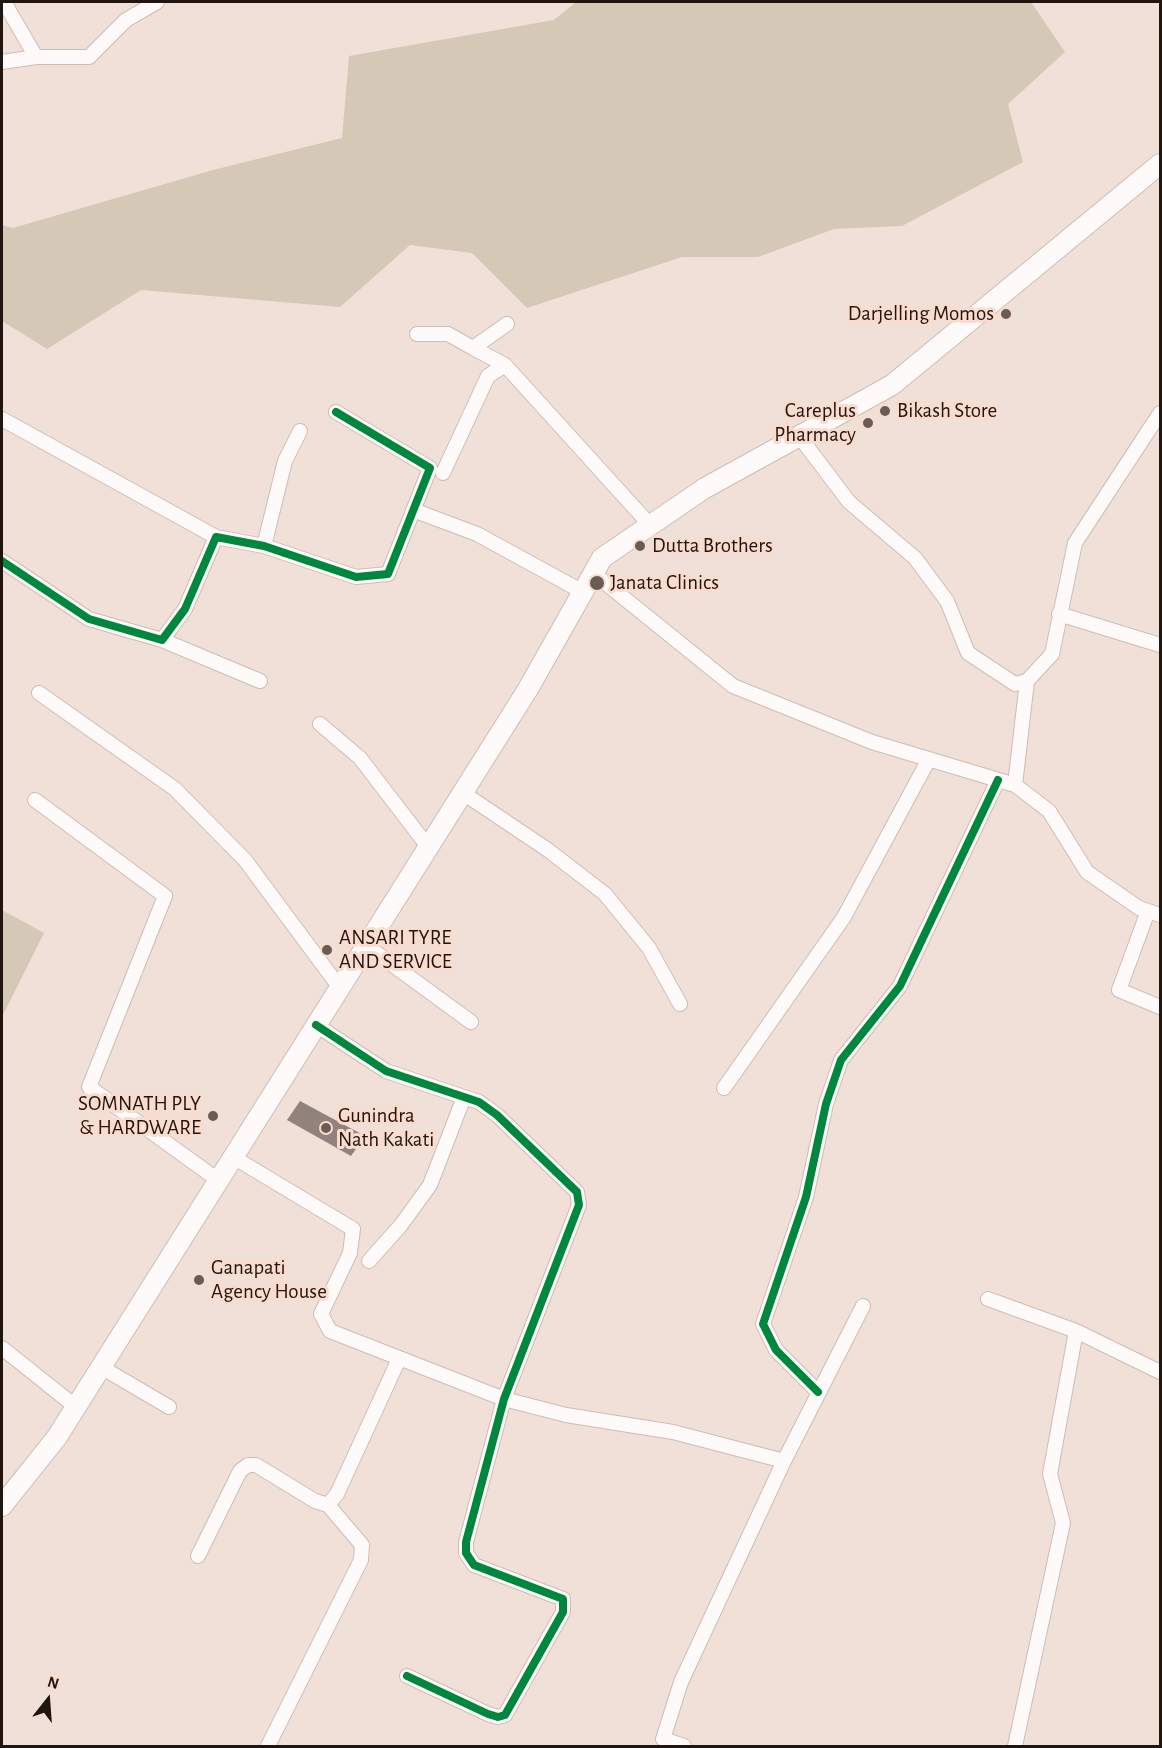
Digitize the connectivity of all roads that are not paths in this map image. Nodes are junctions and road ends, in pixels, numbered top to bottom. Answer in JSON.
{"nodes":[{"id":1,"x":4,"y":2,"type":"edge"},
{"id":2,"x":157,"y":2,"type":"edge"},
{"id":3,"x":36,"y":57,"type":"junction"},
{"id":4,"x":2,"y":62,"type":"edge"},
{"id":5,"x":1161,"y":165,"type":"edge"},
{"id":6,"x":507,"y":324,"type":"dead end"},
{"id":7,"x":417,"y":334,"type":"dead end"},
{"id":8,"x":473,"y":348,"type":"junction"},
{"id":9,"x":506,"y":365,"type":"junction"},
{"id":10,"x":336,"y":412,"type":"dead end"},
{"id":11,"x":1161,"y":413,"type":"edge"},
{"id":12,"x":2,"y":419,"type":"edge"},
{"id":13,"x":300,"y":431,"type":"dead end"},
{"id":14,"x":799,"y":436,"type":"junction"},
{"id":15,"x":443,"y":473,"type":"dead end"},
{"id":16,"x":413,"y":510,"type":"junction"},
{"id":17,"x":650,"y":525,"type":"junction"},
{"id":18,"x":216,"y":537,"type":"junction"},
{"id":19,"x":264,"y":546,"type":"junction"},
{"id":20,"x":2,"y":561,"type":"edge"},
{"id":21,"x":593,"y":573,"type":"junction"},
{"id":22,"x":583,"y":592,"type":"junction"},
{"id":23,"x":1059,"y":614,"type":"junction"},
{"id":24,"x":162,"y":640,"type":"junction"},
{"id":25,"x":1161,"y":645,"type":"edge"},
{"id":26,"x":260,"y":681,"type":"dead end"},
{"id":27,"x":1027,"y":681,"type":"junction"},
{"id":28,"x":39,"y":693,"type":"dead end"},
{"id":29,"x":320,"y":724,"type":"dead end"},
{"id":30,"x":929,"y":759,"type":"junction"},
{"id":31,"x":998,"y":780,"type":"junction"},
{"id":32,"x":1015,"y":785,"type":"junction"},
{"id":33,"x":463,"y":793,"type":"junction"},
{"id":34,"x":35,"y":800,"type":"dead end"},
{"id":35,"x":429,"y":848,"type":"junction"},
{"id":36,"x":1154,"y":913,"type":"edge"},
{"id":37,"x":367,"y":946,"type":"junction"},
{"id":38,"x":340,"y":988,"type":"junction"},
{"id":39,"x":680,"y":1004,"type":"dead end"},
{"id":40,"x":1161,"y":1007,"type":"edge"},
{"id":41,"x":471,"y":1022,"type":"dead end"},
{"id":42,"x":316,"y":1026,"type":"junction"},
{"id":43,"x":724,"y":1088,"type":"dead end"},
{"id":44,"x":464,"y":1097,"type":"junction"},
{"id":45,"x":233,"y":1157,"type":"junction"},
{"id":46,"x":218,"y":1180,"type":"junction"},
{"id":47,"x":369,"y":1261,"type":"dead end"},
{"id":48,"x":988,"y":1299,"type":"dead end"},
{"id":49,"x":863,"y":1306,"type":"dead end"},
{"id":50,"x":1076,"y":1331,"type":"junction"},
{"id":51,"x":2,"y":1348,"type":"edge"},
{"id":52,"x":399,"y":1359,"type":"junction"},
{"id":53,"x":101,"y":1367,"type":"junction"},
{"id":54,"x":1161,"y":1372,"type":"edge"},
{"id":55,"x":818,"y":1392,"type":"junction"},
{"id":56,"x":504,"y":1400,"type":"junction"},
{"id":57,"x":76,"y":1407,"type":"junction"},
{"id":58,"x":169,"y":1407,"type":"dead end"},
{"id":59,"x":784,"y":1461,"type":"junction"},
{"id":60,"x":328,"y":1505,"type":"junction"},
{"id":61,"x":2,"y":1506,"type":"edge"},
{"id":62,"x":198,"y":1556,"type":"dead end"},
{"id":63,"x":407,"y":1676,"type":"dead end"},
{"id":64,"x":268,"y":1746,"type":"edge"},
{"id":65,"x":684,"y":1746,"type":"edge"},
{"id":66,"x":1015,"y":1746,"type":"edge"}],
"edges":[{"from":1,"to":3,"type":"street"},
{"from":2,"to":3,"type":"street"},
{"from":3,"to":4,"type":"street"},
{"from":5,"to":14,"type":"main road"},
{"from":6,"to":8,"type":"street"},
{"from":7,"to":8,"type":"street"},
{"from":8,"to":9,"type":"street"},
{"from":9,"to":15,"type":"street"},
{"from":9,"to":17,"type":"street"},
{"from":10,"to":16,"type":"street"},
{"from":11,"to":23,"type":"street"},
{"from":12,"to":18,"type":"street"},
{"from":13,"to":19,"type":"street"},
{"from":14,"to":17,"type":"main road"},
{"from":14,"to":27,"type":"street"},
{"from":16,"to":19,"type":"street"},
{"from":16,"to":22,"type":"street"},
{"from":17,"to":21,"type":"main road"},
{"from":18,"to":19,"type":"street"},
{"from":18,"to":24,"type":"street"},
{"from":20,"to":24,"type":"street"},
{"from":21,"to":22,"type":"main road"},
{"from":21,"to":30,"type":"street"},
{"from":22,"to":33,"type":"main road"},
{"from":23,"to":25,"type":"street"},
{"from":23,"to":27,"type":"street"},
{"from":24,"to":26,"type":"street"},
{"from":27,"to":32,"type":"street"},
{"from":28,"to":38,"type":"street"},
{"from":29,"to":35,"type":"street"},
{"from":30,"to":31,"type":"street"},
{"from":30,"to":43,"type":"street"},
{"from":31,"to":32,"type":"street"},
{"from":31,"to":55,"type":"street"},
{"from":32,"to":36,"type":"street"},
{"from":33,"to":35,"type":"main road"},
{"from":33,"to":39,"type":"street"},
{"from":34,"to":46,"type":"street"},
{"from":35,"to":37,"type":"main road"},
{"from":36,"to":40,"type":"street"},
{"from":37,"to":38,"type":"main road"},
{"from":37,"to":41,"type":"street"},
{"from":38,"to":42,"type":"main road"},
{"from":42,"to":44,"type":"street"},
{"from":42,"to":45,"type":"main road"},
{"from":44,"to":47,"type":"street"},
{"from":44,"to":56,"type":"street"},
{"from":45,"to":46,"type":"main road"},
{"from":45,"to":52,"type":"street"},
{"from":46,"to":53,"type":"main road"},
{"from":48,"to":50,"type":"street"},
{"from":49,"to":55,"type":"street"},
{"from":50,"to":54,"type":"street"},
{"from":50,"to":66,"type":"street"},
{"from":51,"to":57,"type":"street"},
{"from":52,"to":56,"type":"street"},
{"from":52,"to":60,"type":"street"},
{"from":53,"to":57,"type":"main road"},
{"from":53,"to":58,"type":"street"},
{"from":55,"to":59,"type":"street"},
{"from":56,"to":59,"type":"street"},
{"from":56,"to":63,"type":"street"},
{"from":57,"to":61,"type":"main road"},
{"from":59,"to":65,"type":"street"},
{"from":60,"to":62,"type":"street"},
{"from":60,"to":64,"type":"street"}]}
